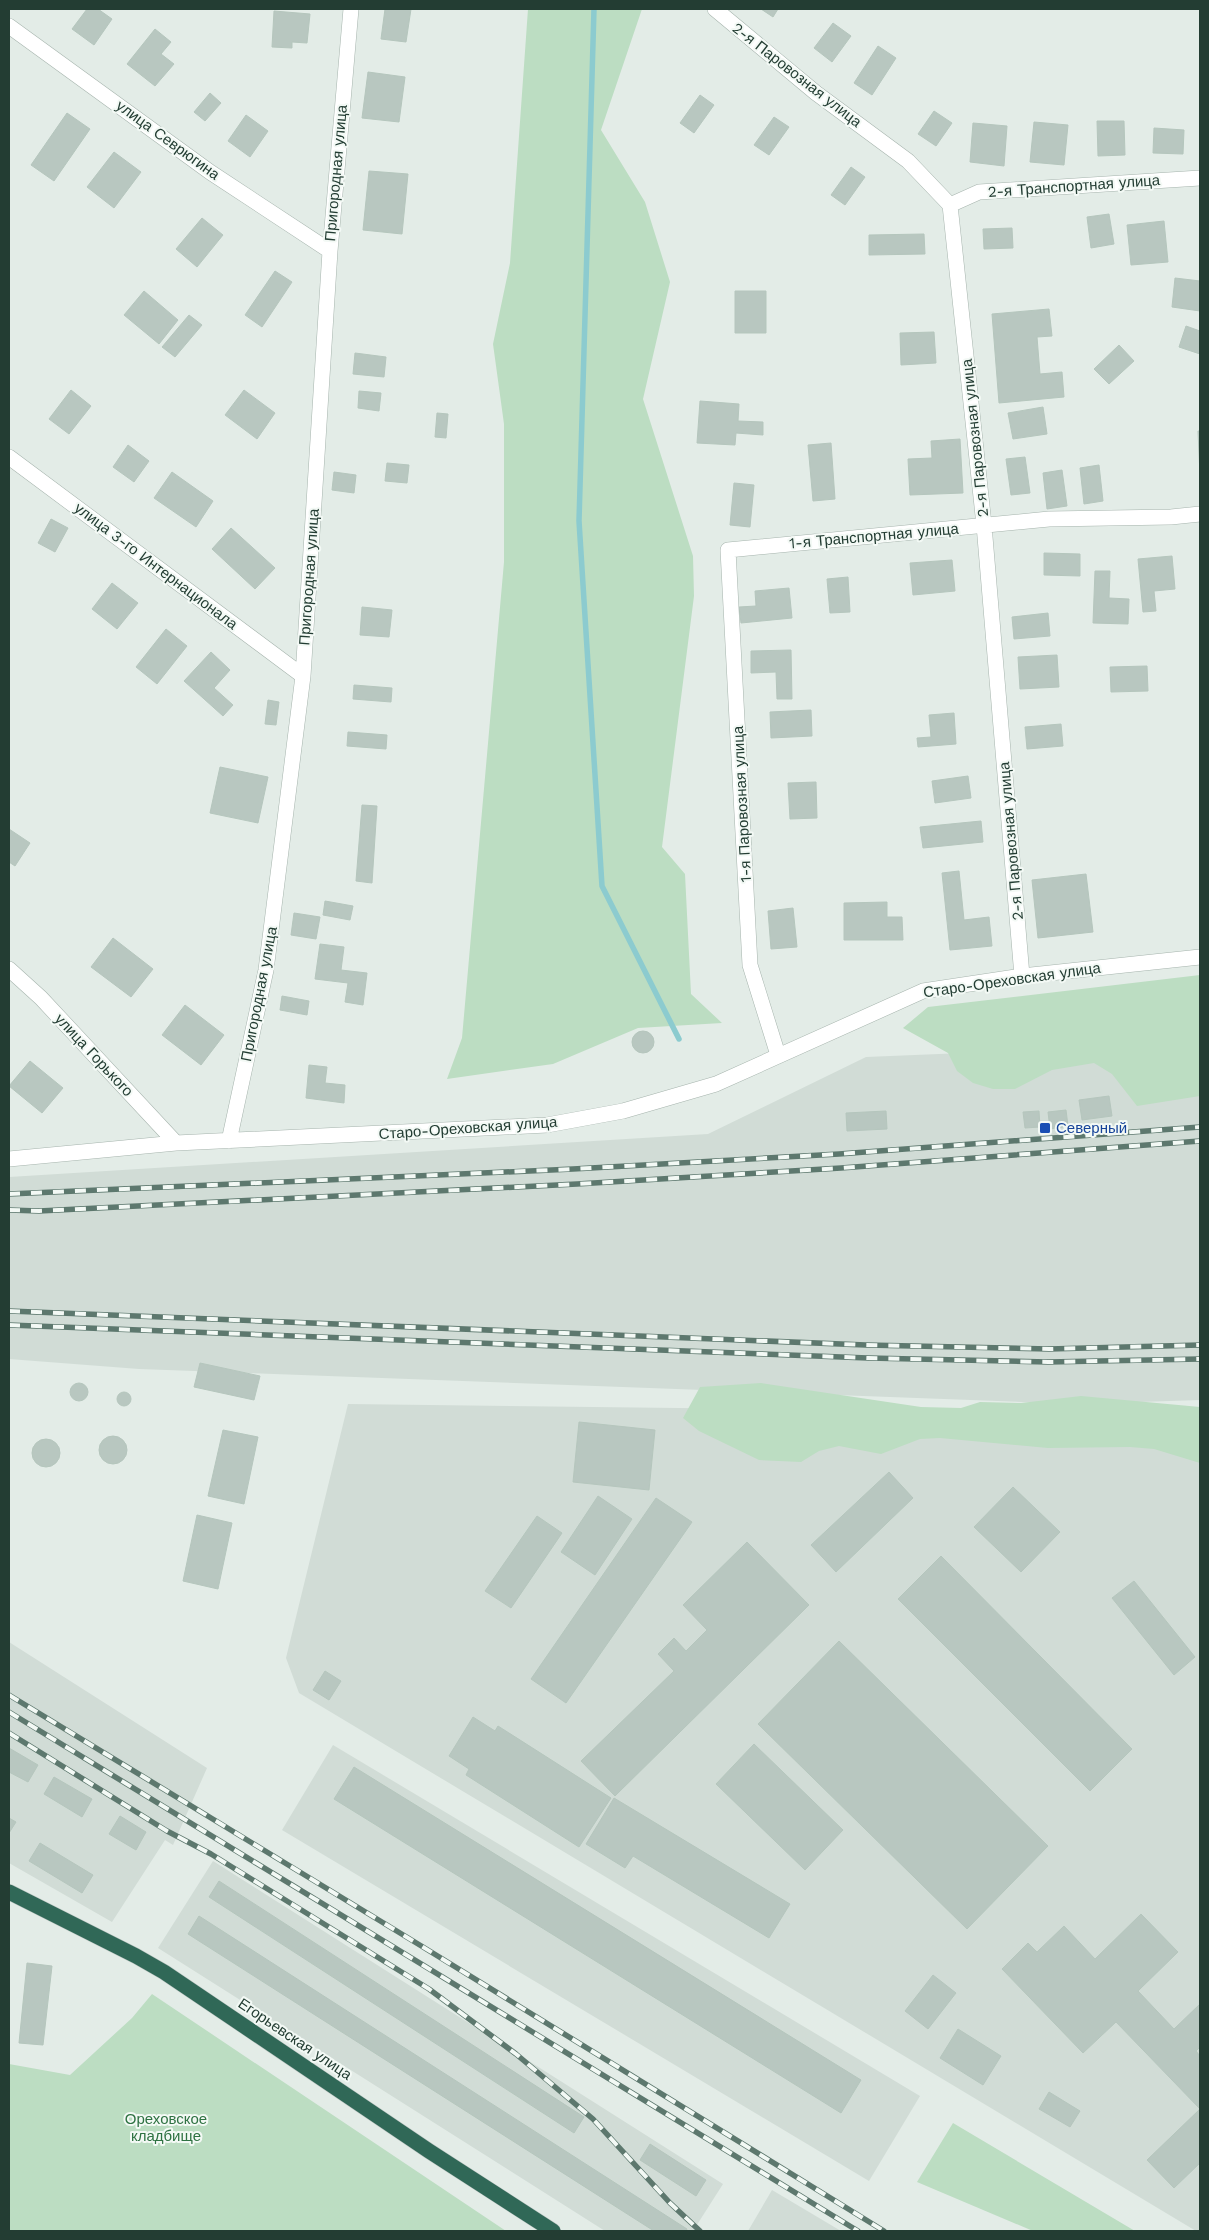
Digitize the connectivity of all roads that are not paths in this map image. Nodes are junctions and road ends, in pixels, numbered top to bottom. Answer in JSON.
{"nodes":[{"id":1,"x":351,"y":9,"type":"edge"},
{"id":2,"x":714,"y":9,"type":"edge"},
{"id":3,"x":9,"y":26,"type":"edge"},
{"id":4,"x":1200,"y":178,"type":"edge"},
{"id":5,"x":950,"y":205,"type":"junction"},
{"id":6,"x":330,"y":251,"type":"junction"},
{"id":7,"x":9,"y":457,"type":"edge"},
{"id":8,"x":1200,"y":514,"type":"edge"},
{"id":9,"x":984,"y":525,"type":"junction"},
{"id":10,"x":728,"y":550,"type":"joint"},
{"id":11,"x":303,"y":676,"type":"junction"},
{"id":12,"x":1200,"y":957,"type":"edge"},
{"id":13,"x":9,"y":969,"type":"edge"},
{"id":14,"x":1022,"y":976,"type":"junction"},
{"id":15,"x":778,"y":1055,"type":"junction"},
{"id":16,"x":229,"y":1140,"type":"junction"},
{"id":17,"x":176,"y":1143,"type":"junction"},
{"id":18,"x":9,"y":1159,"type":"edge"},
{"id":19,"x":9,"y":1892,"type":"edge"},
{"id":20,"x":553,"y":2231,"type":"edge"}],
"edges":[{"from":1,"to":6,"type":"street","name":"Пригородная улица"},
{"from":2,"to":5,"type":"street","name":"2-я Паровозная улица"},
{"from":3,"to":6,"type":"street","name":"улица Севрюгина"},
{"from":4,"to":5,"type":"street","name":"2-я Транспортная улица"},
{"from":5,"to":9,"type":"street","name":"2-я Паровозная улица"},
{"from":6,"to":11,"type":"street","name":"Пригородная улица"},
{"from":7,"to":11,"type":"street","name":"улица 3-го Интернационала"},
{"from":8,"to":9,"type":"street","name":"1-я Транспортная улица"},
{"from":9,"to":10,"type":"street","name":"1-я Транспортная улица"},
{"from":9,"to":14,"type":"street","name":"2-я Паровозная улица"},
{"from":10,"to":15,"type":"street","name":"1-я Паровозная улица"},
{"from":11,"to":16,"type":"street","name":"Пригородная улица"},
{"from":12,"to":14,"type":"street","name":"Старо-Ореховская улица"},
{"from":13,"to":17,"type":"street","name":"улица Горького"},
{"from":14,"to":15,"type":"street","name":"Старо-Ореховская улица"},
{"from":15,"to":16,"type":"street","name":"Старо-Ореховская улица"},
{"from":16,"to":17,"type":"street","name":"Старо-Ореховская улица"},
{"from":17,"to":18,"type":"street","name":"Старо-Ореховская улица"},
{"from":19,"to":20,"type":"highway","name":"Егорьевская улица"}]}
